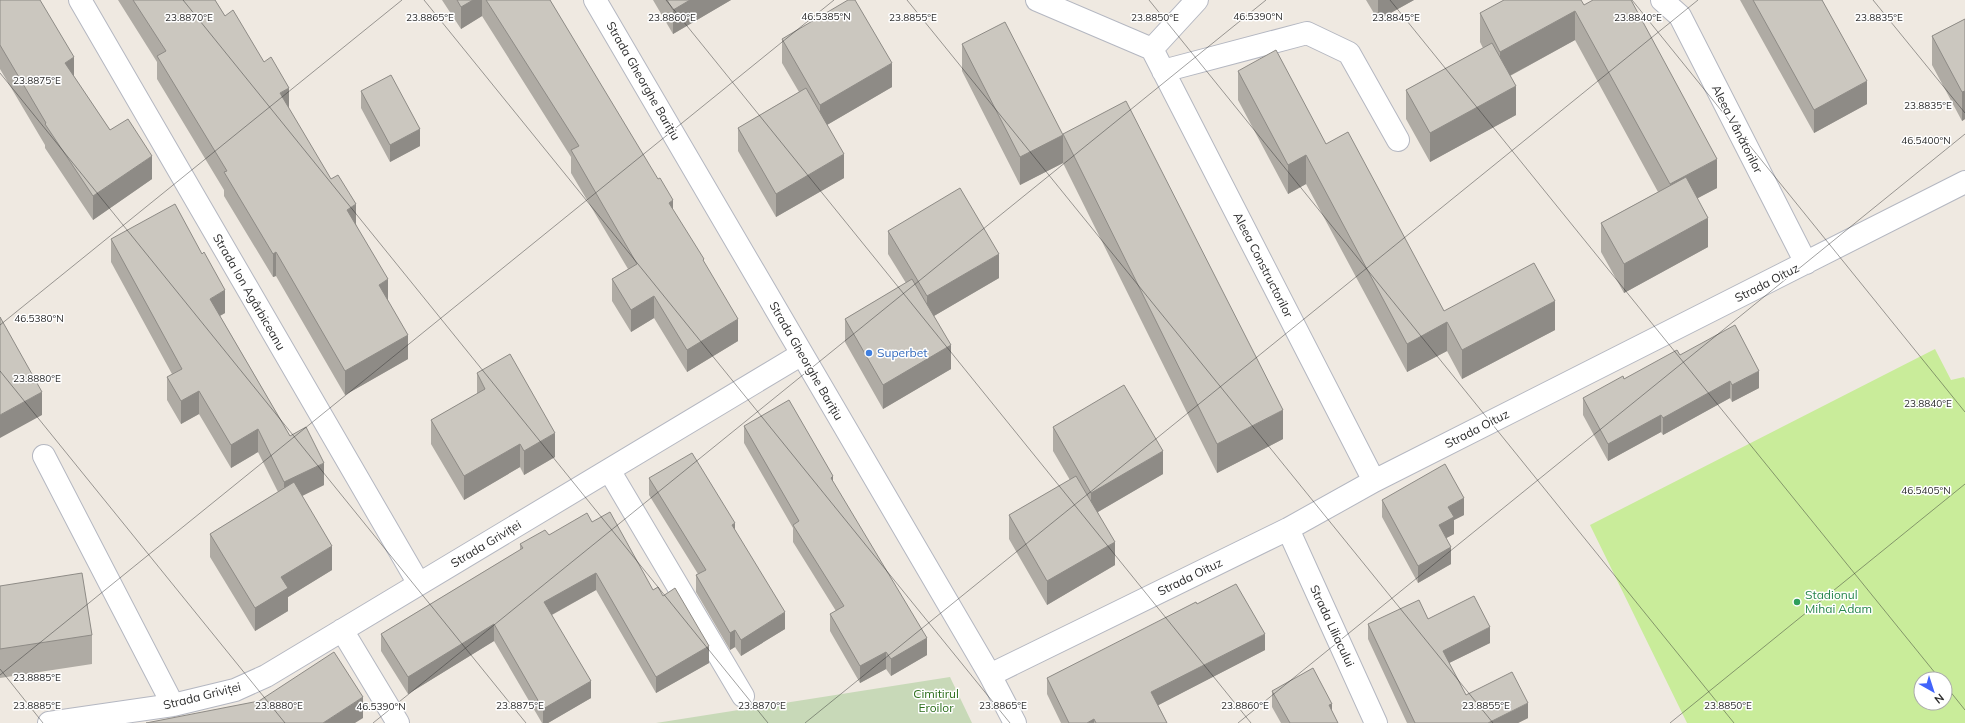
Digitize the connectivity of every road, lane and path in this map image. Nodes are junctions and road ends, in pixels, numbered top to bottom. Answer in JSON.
{"nodes":[{"id":1,"x":80,"y":0,"type":"edge"},
{"id":2,"x":595,"y":0,"type":"edge"},
{"id":3,"x":1037,"y":0,"type":"edge"},
{"id":4,"x":1197,"y":0,"type":"edge"},
{"id":5,"x":1662,"y":0,"type":"edge"},
{"id":6,"x":1152,"y":49,"type":"junction"},
{"id":7,"x":1163,"y":71,"type":"junction"},
{"id":8,"x":1398,"y":140,"type":"dead end"},
{"id":9,"x":1965,"y":182,"type":"edge"},
{"id":10,"x":1806,"y":263,"type":"junction"},
{"id":11,"x":802,"y":354,"type":"junction"},
{"id":12,"x":44,"y":456,"type":"dead end"},
{"id":13,"x":609,"y":470,"type":"junction"},
{"id":14,"x":1374,"y":481,"type":"junction"},
{"id":15,"x":1288,"y":529,"type":"junction"},
{"id":16,"x":419,"y":584,"type":"junction"},
{"id":17,"x":342,"y":630,"type":"junction"},
{"id":18,"x":990,"y":675,"type":"junction"},
{"id":19,"x":743,"y":696,"type":"dead end"},
{"id":20,"x":173,"y":705,"type":"junction"},
{"id":21,"x":49,"y":723,"type":"edge"},
{"id":22,"x":398,"y":723,"type":"edge"},
{"id":23,"x":1015,"y":723,"type":"edge"},
{"id":24,"x":1376,"y":723,"type":"edge"}],
"edges":[{"from":1,"to":16,"type":"street","name":"Strada Ion Agârbiceanu"},
{"from":2,"to":11,"type":"street","name":"Strada Gheorghe Barițiu"},
{"from":3,"to":6,"type":"street"},
{"from":4,"to":6,"type":"street"},
{"from":5,"to":10,"type":"street","name":"Aleea Vânătorilor"},
{"from":6,"to":7,"type":"street","name":"Aleea Constructorilor"},
{"from":7,"to":8,"type":"street"},
{"from":7,"to":14,"type":"street","name":"Aleea Constructorilor"},
{"from":9,"to":10,"type":"street","name":"Strada Oituz"},
{"from":10,"to":14,"type":"street","name":"Strada Oituz"},
{"from":11,"to":13,"type":"street","name":"Strada Griviței"},
{"from":11,"to":18,"type":"street","name":"Strada Gheorghe Barițiu"},
{"from":12,"to":20,"type":"street"},
{"from":13,"to":16,"type":"street","name":"Strada Griviței"},
{"from":13,"to":19,"type":"street"},
{"from":14,"to":15,"type":"street","name":"Strada Oituz"},
{"from":15,"to":18,"type":"street","name":"Strada Oituz"},
{"from":15,"to":24,"type":"street","name":"Strada Liliacului"},
{"from":16,"to":17,"type":"street","name":"Strada Griviței"},
{"from":17,"to":20,"type":"street","name":"Strada Griviței"},
{"from":17,"to":22,"type":"street"},
{"from":18,"to":23,"type":"street","name":"Strada Gheorghe Barițiu"},
{"from":20,"to":21,"type":"street","name":"Strada Griviței"}]}
